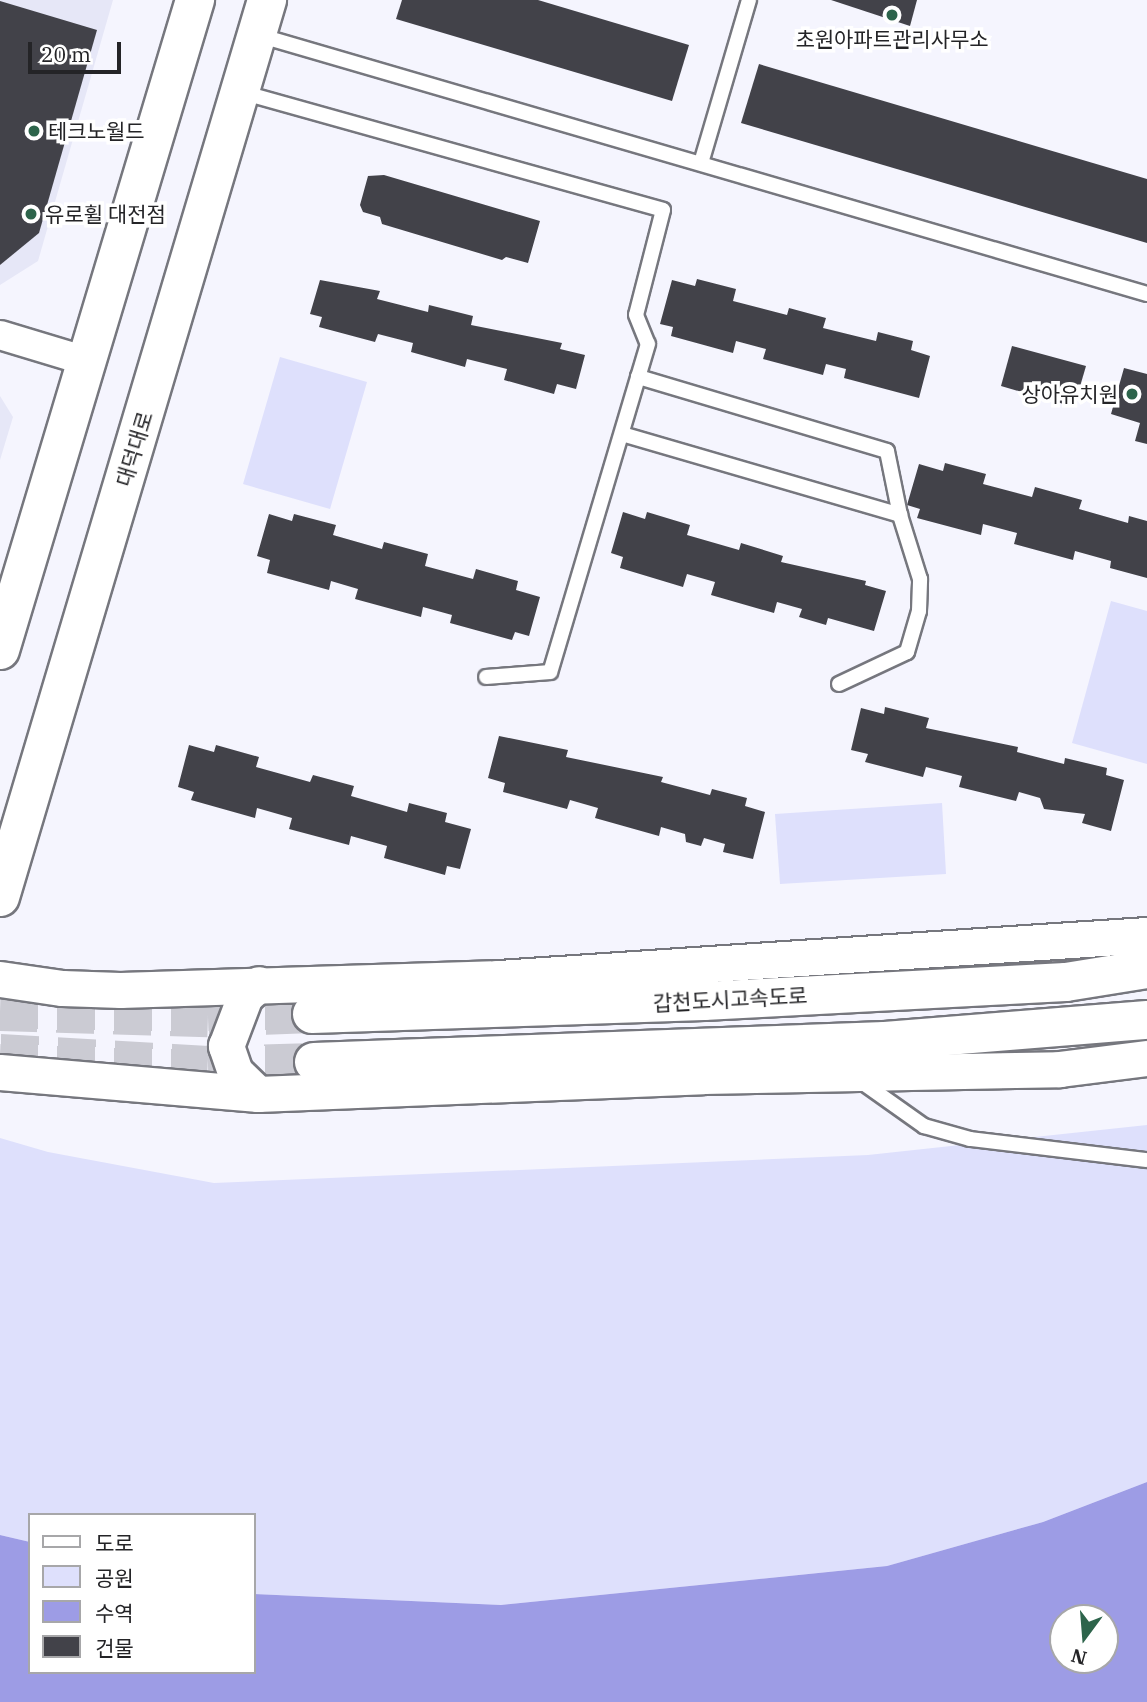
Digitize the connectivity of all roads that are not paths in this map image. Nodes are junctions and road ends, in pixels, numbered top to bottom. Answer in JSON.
{"nodes":[{"id":1,"x":195,"y":0,"type":"edge"},
{"id":2,"x":749,"y":0,"type":"edge"},
{"id":3,"x":262,"y":17,"type":"edge"},
{"id":4,"x":240,"y":91,"type":"junction"},
{"id":5,"x":701,"y":163,"type":"junction"},
{"id":6,"x":1147,"y":294,"type":"edge"},
{"id":7,"x":0,"y":335,"type":"edge"},
{"id":8,"x":86,"y":361,"type":"junction"},
{"id":9,"x":638,"y":377,"type":"junction"},
{"id":10,"x":622,"y":434,"type":"junction"},
{"id":11,"x":901,"y":515,"type":"junction"},
{"id":12,"x":0,"y":650,"type":"edge"},
{"id":13,"x":485,"y":677,"type":"dead end"},
{"id":14,"x":839,"y":684,"type":"dead end"},
{"id":15,"x":0,"y":897,"type":"edge"},
{"id":16,"x":1147,"y":935,"type":"edge"},
{"id":17,"x":1147,"y":969,"type":"edge"},
{"id":18,"x":0,"y":979,"type":"edge"},
{"id":19,"x":259,"y":984,"type":"junction"},
{"id":20,"x":312,"y":1014,"type":"tunnel mouth"},
{"id":21,"x":1147,"y":1020,"type":"edge"},
{"id":22,"x":1147,"y":1058,"type":"edge"},
{"id":23,"x":314,"y":1062,"type":"tunnel mouth"},
{"id":24,"x":0,"y":1072,"type":"edge"},
{"id":25,"x":850,"y":1073,"type":"junction"},
{"id":26,"x":258,"y":1094,"type":"junction"},
{"id":27,"x":1147,"y":1160,"type":"edge"}],
"edges":[{"from":1,"to":8,"type":"main road"},
{"from":2,"to":5,"type":"lane"},
{"from":3,"to":4,"type":"main road","name":"대덕대로"},
{"from":3,"to":5,"type":"lane"},
{"from":4,"to":9,"type":"lane"},
{"from":4,"to":15,"type":"main road","name":"대덕대로"},
{"from":5,"to":6,"type":"lane"},
{"from":7,"to":8,"type":"street"},
{"from":8,"to":12,"type":"main road"},
{"from":9,"to":10,"type":"lane"},
{"from":9,"to":11,"type":"lane"},
{"from":10,"to":11,"type":"lane"},
{"from":10,"to":13,"type":"lane"},
{"from":11,"to":14,"type":"lane"},
{"from":16,"to":19,"type":"street"},
{"from":17,"to":20,"type":"main road","name":"갑천도시고속도로"},
{"from":18,"to":19,"type":"street"},
{"from":19,"to":26,"type":"street"},
{"from":21,"to":23,"type":"main road"},
{"from":22,"to":25,"type":"street"},
{"from":24,"to":26,"type":"street"},
{"from":25,"to":26,"type":"street"},
{"from":25,"to":27,"type":"lane"}]}
